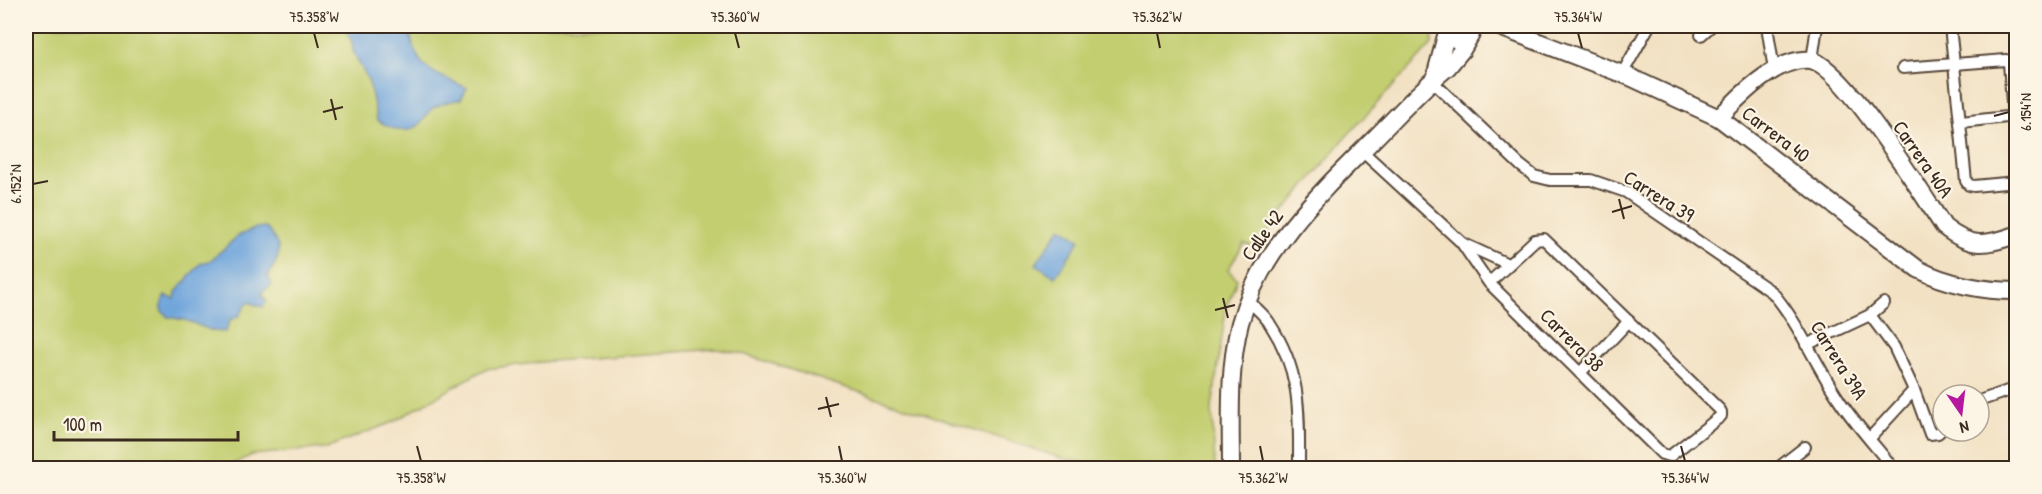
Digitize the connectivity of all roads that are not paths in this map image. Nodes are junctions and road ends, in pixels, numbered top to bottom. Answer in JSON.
{"nodes":[{"id":1,"x":1501,"y":26,"type":"edge"},
{"id":2,"x":1649,"y":26,"type":"edge"},
{"id":3,"x":1711,"y":26,"type":"edge"},
{"id":4,"x":1767,"y":26,"type":"edge"},
{"id":5,"x":1817,"y":26,"type":"edge"},
{"id":6,"x":1950,"y":26,"type":"edge"},
{"id":7,"x":1446,"y":29,"type":"edge"},
{"id":8,"x":1473,"y":32,"type":"edge"},
{"id":9,"x":1701,"y":34,"type":"dead end"},
{"id":10,"x":1812,"y":60,"type":"junction"},
{"id":11,"x":1955,"y":64,"type":"junction"},
{"id":12,"x":1903,"y":68,"type":"dead end"},
{"id":13,"x":1774,"y":70,"type":"junction"},
{"id":14,"x":1622,"y":74,"type":"junction"},
{"id":15,"x":1434,"y":79,"type":"junction"},
{"id":16,"x":2015,"y":116,"type":"edge"},
{"id":17,"x":1719,"y":118,"type":"junction"},
{"id":18,"x":1961,"y":122,"type":"junction"},
{"id":19,"x":1362,"y":151,"type":"junction"},
{"id":20,"x":2016,"y":182,"type":"edge"},
{"id":21,"x":2016,"y":235,"type":"edge"},
{"id":22,"x":1461,"y":242,"type":"junction"},
{"id":23,"x":1508,"y":264,"type":"junction"},
{"id":24,"x":1750,"y":276,"type":"joint"},
{"id":25,"x":1489,"y":283,"type":"junction"},
{"id":26,"x":2016,"y":291,"type":"edge"},
{"id":27,"x":1248,"y":300,"type":"junction"},
{"id":28,"x":1884,"y":303,"type":"dead end"},
{"id":29,"x":1870,"y":315,"type":"junction"},
{"id":30,"x":1629,"y":321,"type":"junction"},
{"id":31,"x":1806,"y":345,"type":"junction"},
{"id":32,"x":1580,"y":373,"type":"junction"},
{"id":33,"x":2016,"y":388,"type":"edge"},
{"id":34,"x":1914,"y":390,"type":"junction"},
{"id":35,"x":1991,"y":397,"type":"edge"},
{"id":36,"x":1931,"y":434,"type":"edge"},
{"id":37,"x":1870,"y":438,"type":"junction"},
{"id":38,"x":1805,"y":447,"type":"dead end"},
{"id":39,"x":1231,"y":468,"type":"edge"},
{"id":40,"x":1299,"y":468,"type":"edge"},
{"id":41,"x":1778,"y":468,"type":"edge"},
{"id":42,"x":1893,"y":468,"type":"edge"}],
"edges":[{"from":1,"to":8,"type":"main road","name":"Carrera 40"},
{"from":1,"to":14,"type":"main road","name":"Carrera 40"},
{"from":2,"to":14,"type":"street"},
{"from":3,"to":9,"type":"street"},
{"from":4,"to":13,"type":"street"},
{"from":5,"to":10,"type":"street"},
{"from":6,"to":11,"type":"street"},
{"from":7,"to":8,"type":"main road"},
{"from":7,"to":15,"type":"main road"},
{"from":8,"to":15,"type":"main road","name":"Calle 42"},
{"from":10,"to":13,"type":"main road"},
{"from":10,"to":21,"type":"main road","name":"Carrera 40A"},
{"from":11,"to":12,"type":"street"},
{"from":11,"to":16,"type":"street"},
{"from":11,"to":18,"type":"street"},
{"from":13,"to":17,"type":"main road"},
{"from":14,"to":17,"type":"main road","name":"Carrera 40"},
{"from":15,"to":19,"type":"main road","name":"Calle 42"},
{"from":15,"to":24,"type":"street","name":"Carrera 39"},
{"from":16,"to":18,"type":"street"},
{"from":17,"to":26,"type":"main road","name":"Carrera 40"},
{"from":18,"to":20,"type":"street"},
{"from":19,"to":22,"type":"street","name":"Carrera 38"},
{"from":19,"to":27,"type":"main road","name":"Calle 42"},
{"from":22,"to":23,"type":"street","name":"Carrera 38"},
{"from":22,"to":25,"type":"street","name":"Carrera 38"},
{"from":23,"to":25,"type":"street"},
{"from":23,"to":30,"type":"street"},
{"from":24,"to":31,"type":"street","name":"Carrera 39A"},
{"from":25,"to":32,"type":"street","name":"Carrera 38"},
{"from":27,"to":39,"type":"main road","name":"Calle 42"},
{"from":27,"to":40,"type":"street"},
{"from":28,"to":29,"type":"street"},
{"from":29,"to":31,"type":"street"},
{"from":29,"to":34,"type":"street"},
{"from":30,"to":32,"type":"street"},
{"from":30,"to":32,"type":"street","name":"Carrera 38"},
{"from":31,"to":37,"type":"street","name":"Carrera 39A"},
{"from":33,"to":35,"type":"street"},
{"from":34,"to":36,"type":"street"},
{"from":34,"to":37,"type":"street"},
{"from":37,"to":42,"type":"street","name":"Carrera 39A"},
{"from":38,"to":41,"type":"street"}]}
